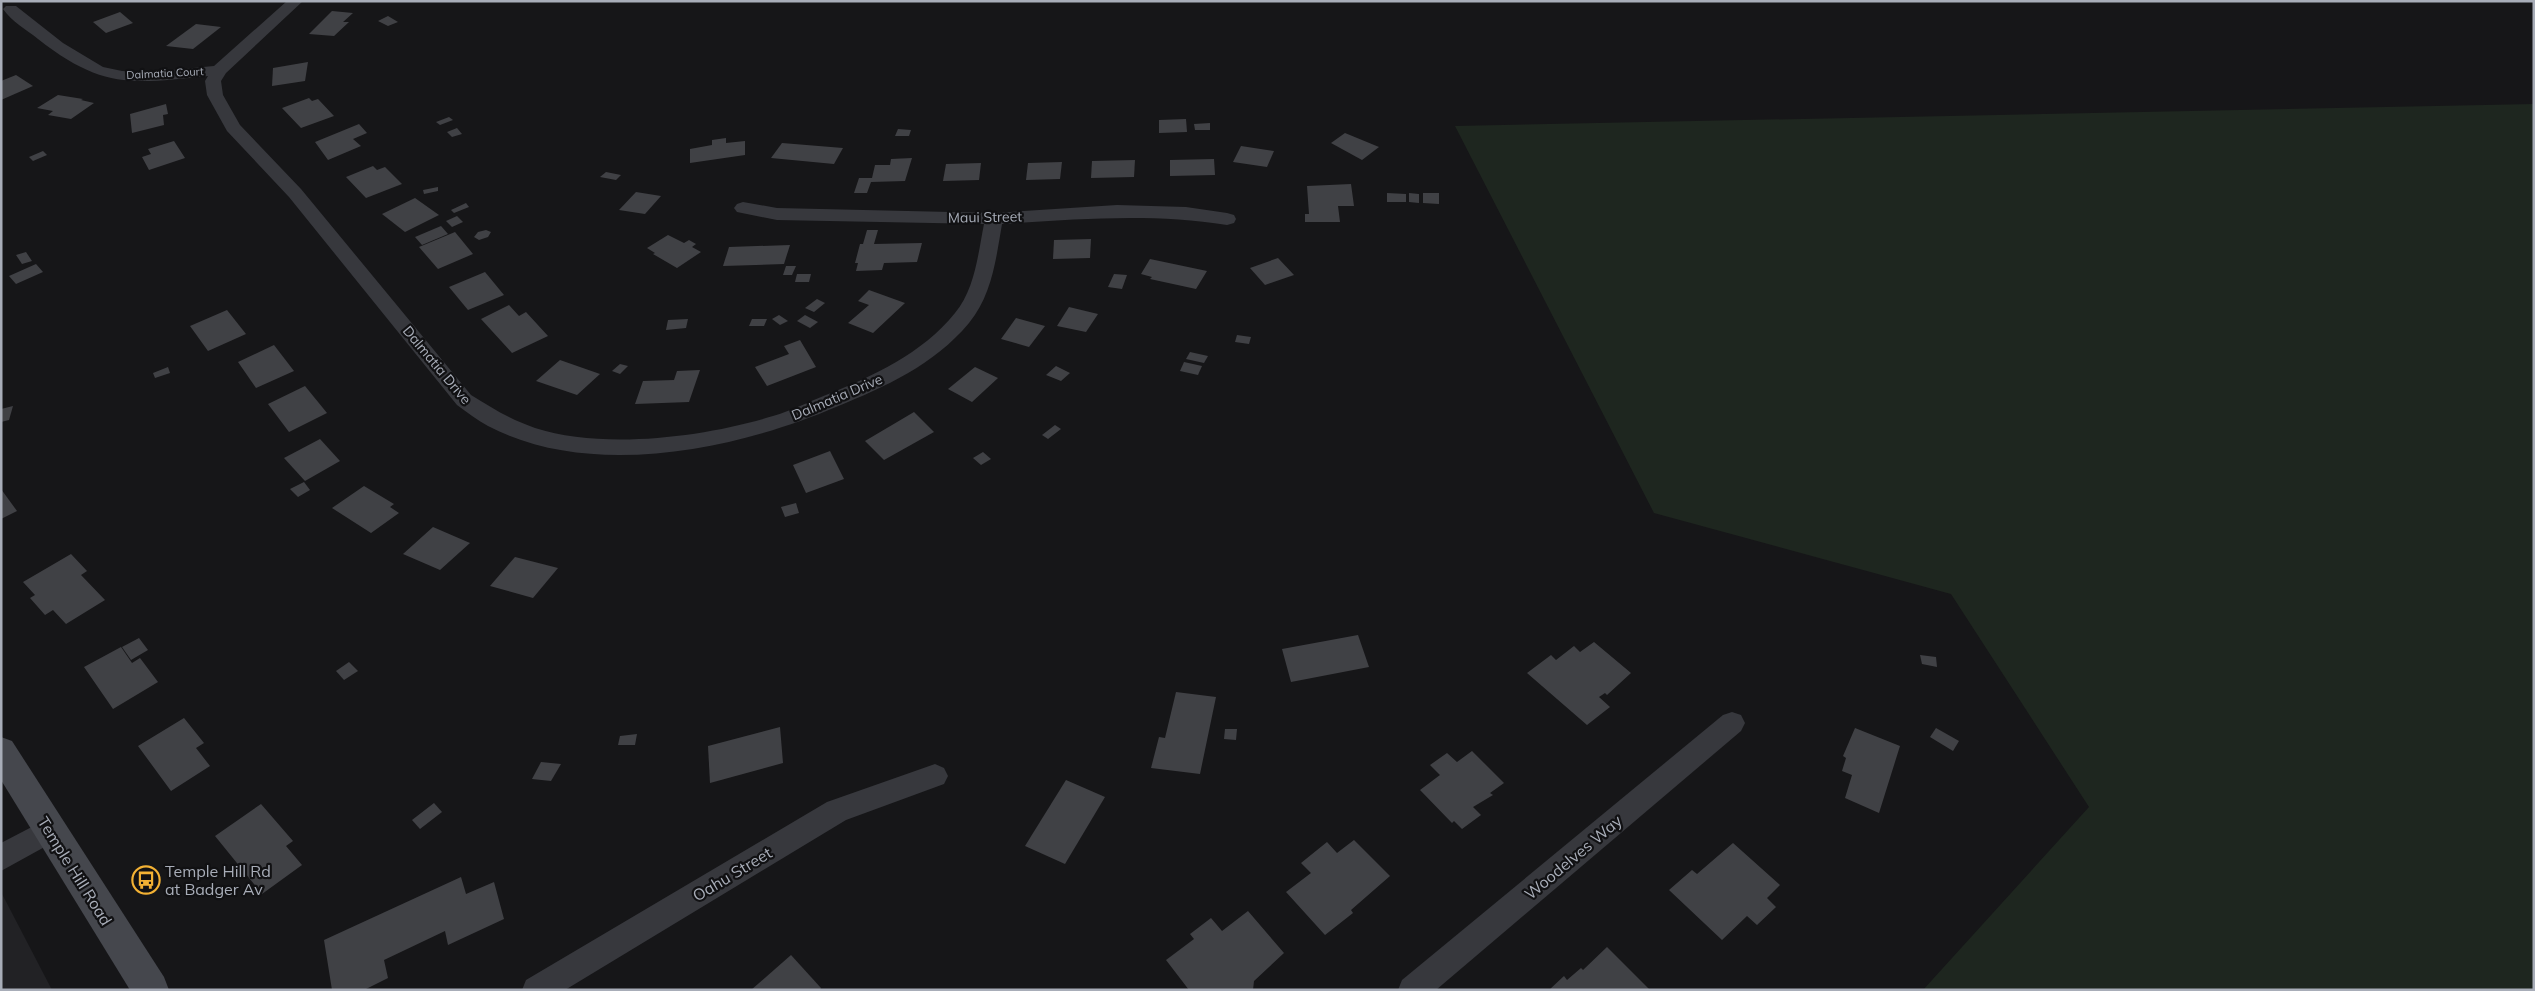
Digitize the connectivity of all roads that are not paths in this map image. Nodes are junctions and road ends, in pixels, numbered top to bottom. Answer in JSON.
{"nodes":[{"id":1,"x":296,"y":1,"type":"edge"},
{"id":2,"x":11,"y":9,"type":"dead end"},
{"id":3,"x":219,"y":70,"type":"junction"},
{"id":4,"x":743,"y":208,"type":"dead end"},
{"id":5,"x":994,"y":219,"type":"junction"},
{"id":6,"x":1227,"y":219,"type":"dead end"},
{"id":7,"x":1732,"y":723,"type":"dead end"},
{"id":8,"x":1,"y":751,"type":"edge"},
{"id":9,"x":935,"y":776,"type":"dead end"},
{"id":10,"x":49,"y":830,"type":"junction"},
{"id":11,"x":1,"y":858,"type":"edge"},
{"id":12,"x":151,"y":990,"type":"edge"},
{"id":13,"x":537,"y":990,"type":"edge"},
{"id":14,"x":1413,"y":990,"type":"edge"}],
"edges":[{"from":1,"to":3,"type":"street"},
{"from":2,"to":3,"type":"street","name":"Dalmatia Court"},
{"from":3,"to":5,"type":"street","name":"Dalmatia Drive"},
{"from":4,"to":5,"type":"street","name":"Maui Street"},
{"from":5,"to":6,"type":"street","name":"Maui Street"},
{"from":7,"to":14,"type":"street","name":"Woodelves Way"},
{"from":8,"to":10,"type":"main road","name":"Temple Hill Road"},
{"from":9,"to":13,"type":"street","name":"Oahu Street"},
{"from":10,"to":11,"type":"street"},
{"from":10,"to":12,"type":"main road","name":"Temple Hill Road"}]}
